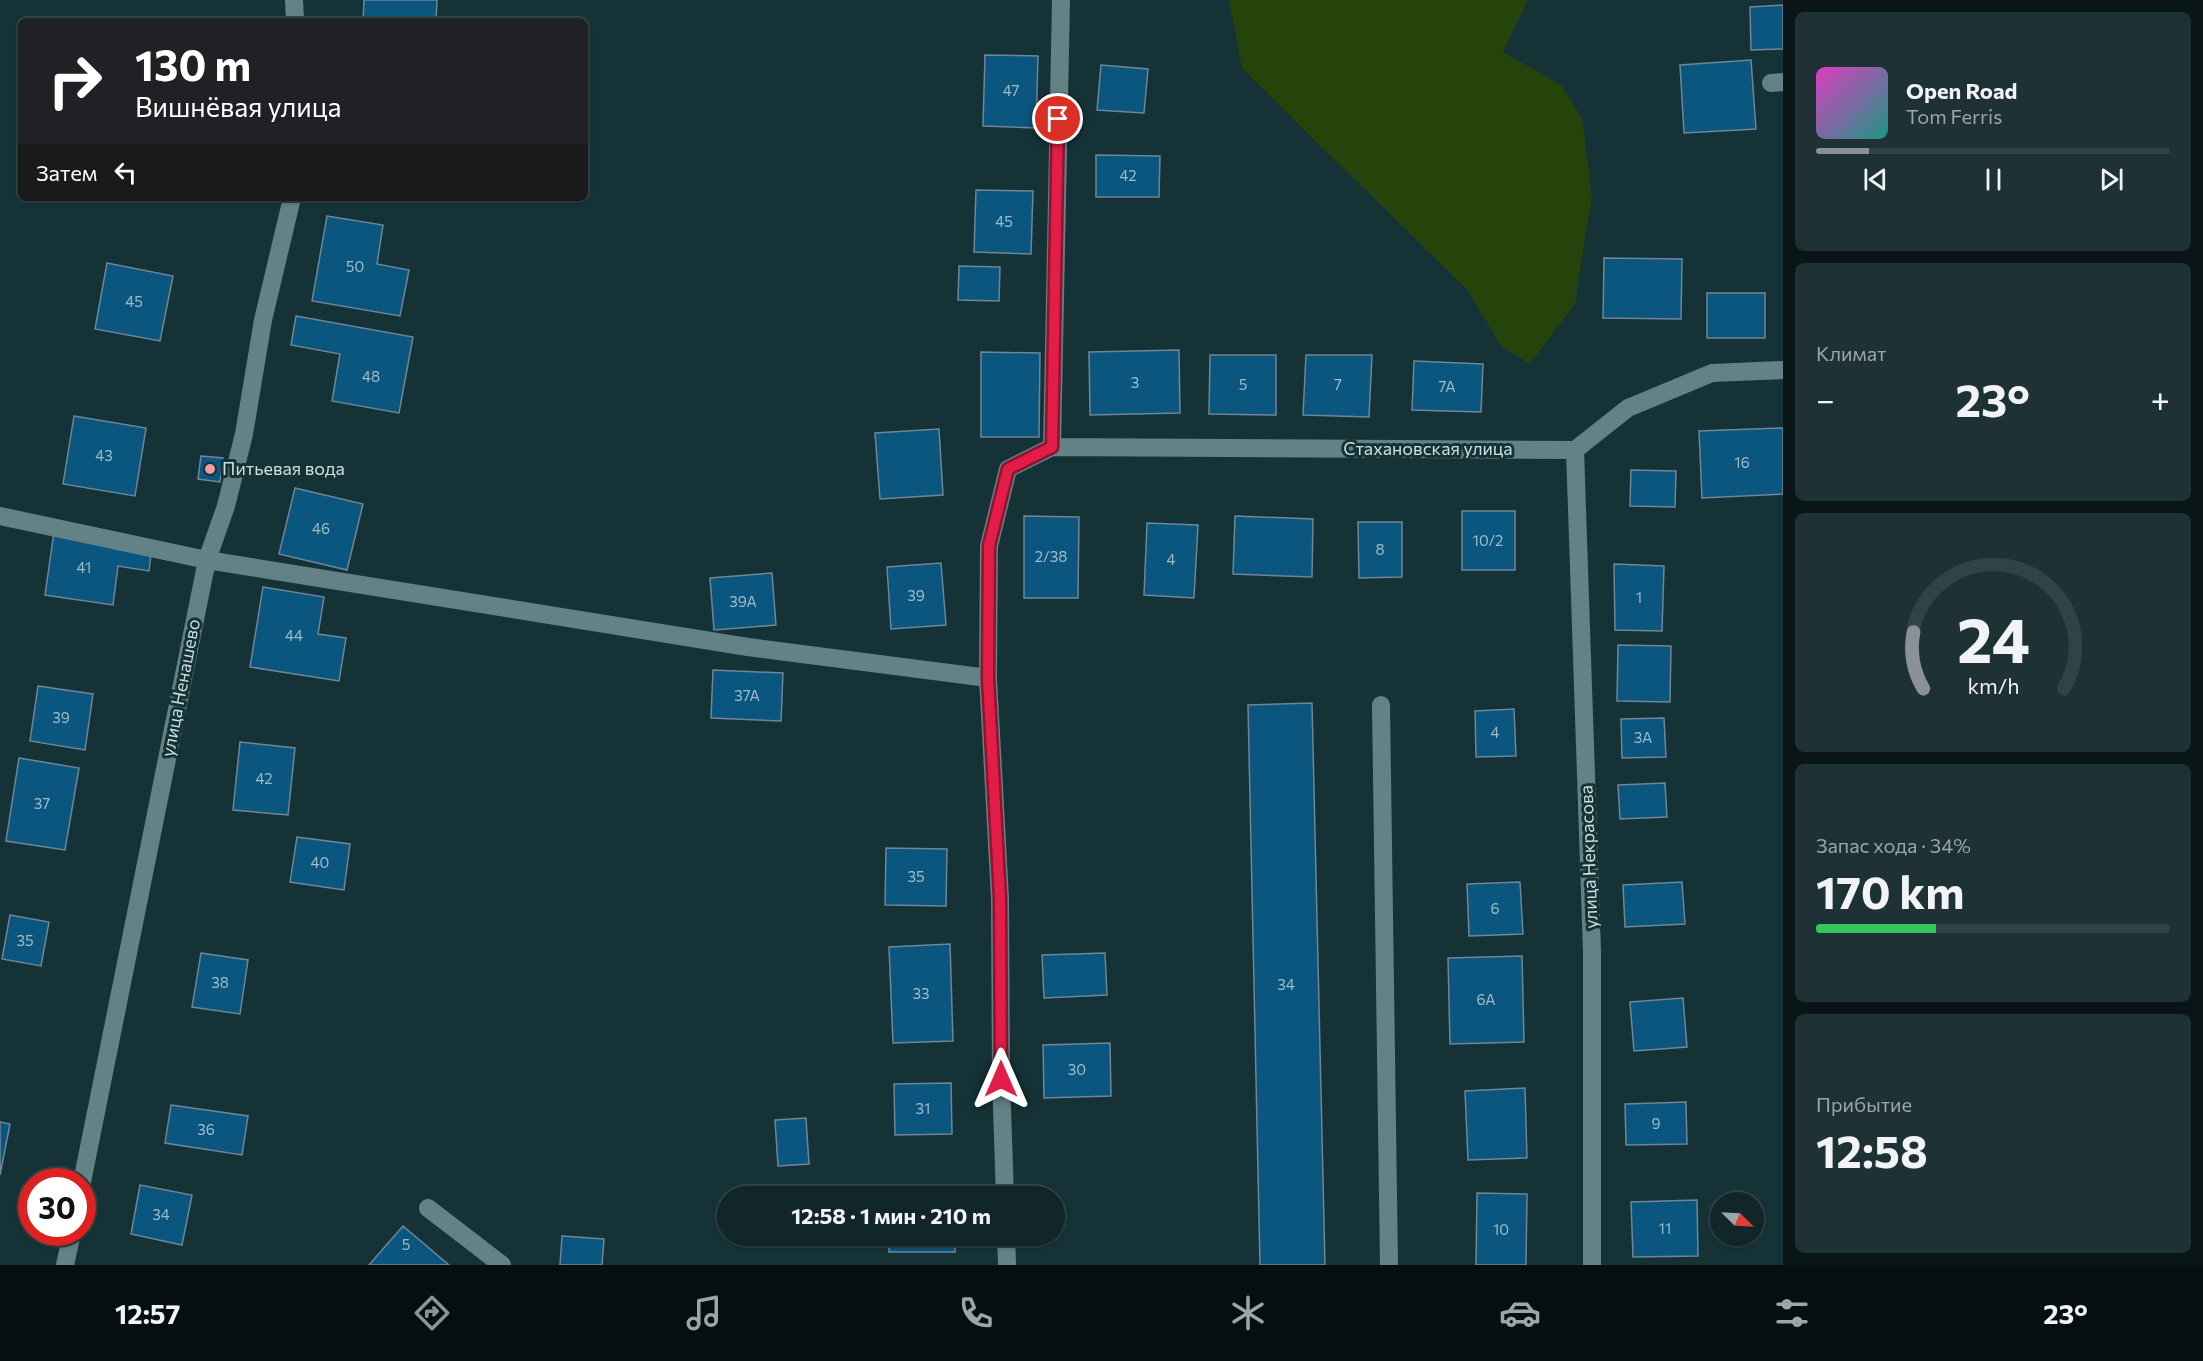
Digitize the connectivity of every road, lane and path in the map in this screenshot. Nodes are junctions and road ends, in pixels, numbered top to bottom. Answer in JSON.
{"nodes":[{"id":1,"x":294,"y":0,"type":"edge"},
{"id":2,"x":1060,"y":0,"type":"edge"},
{"id":3,"x":295,"y":18,"type":"edge"},
{"id":4,"x":291,"y":201,"type":"edge"},
{"id":5,"x":1783,"y":370,"type":"edge"},
{"id":6,"x":1052,"y":447,"type":"junction"},
{"id":7,"x":1575,"y":450,"type":"junction"},
{"id":8,"x":0,"y":516,"type":"edge"},
{"id":9,"x":207,"y":560,"type":"junction"},
{"id":10,"x":988,"y":678,"type":"junction"},
{"id":11,"x":1381,"y":705,"type":"dead end"},
{"id":12,"x":85,"y":1168,"type":"edge"},
{"id":13,"x":1005,"y":1186,"type":"edge"},
{"id":14,"x":428,"y":1208,"type":"dead end"},
{"id":15,"x":69,"y":1246,"type":"edge"},
{"id":16,"x":1006,"y":1246,"type":"edge"},
{"id":17,"x":65,"y":1265,"type":"edge"},
{"id":18,"x":502,"y":1265,"type":"edge"},
{"id":19,"x":1007,"y":1265,"type":"edge"},
{"id":20,"x":1389,"y":1265,"type":"edge"},
{"id":21,"x":1592,"y":1265,"type":"edge"}],
"edges":[{"from":1,"to":3,"type":"street"},
{"from":2,"to":6,"type":"street"},
{"from":4,"to":9,"type":"street","name":"улица Ненашево"},
{"from":5,"to":7,"type":"street"},
{"from":6,"to":7,"type":"street","name":"Стахановская улица"},
{"from":6,"to":10,"type":"street"},
{"from":7,"to":21,"type":"street","name":"улица Некрасова"},
{"from":8,"to":9,"type":"street"},
{"from":9,"to":10,"type":"street"},
{"from":9,"to":12,"type":"street","name":"улица Ненашево"},
{"from":10,"to":13,"type":"street"},
{"from":11,"to":20,"type":"street"},
{"from":14,"to":18,"type":"street"},
{"from":15,"to":17,"type":"street"},
{"from":16,"to":19,"type":"street"}]}
